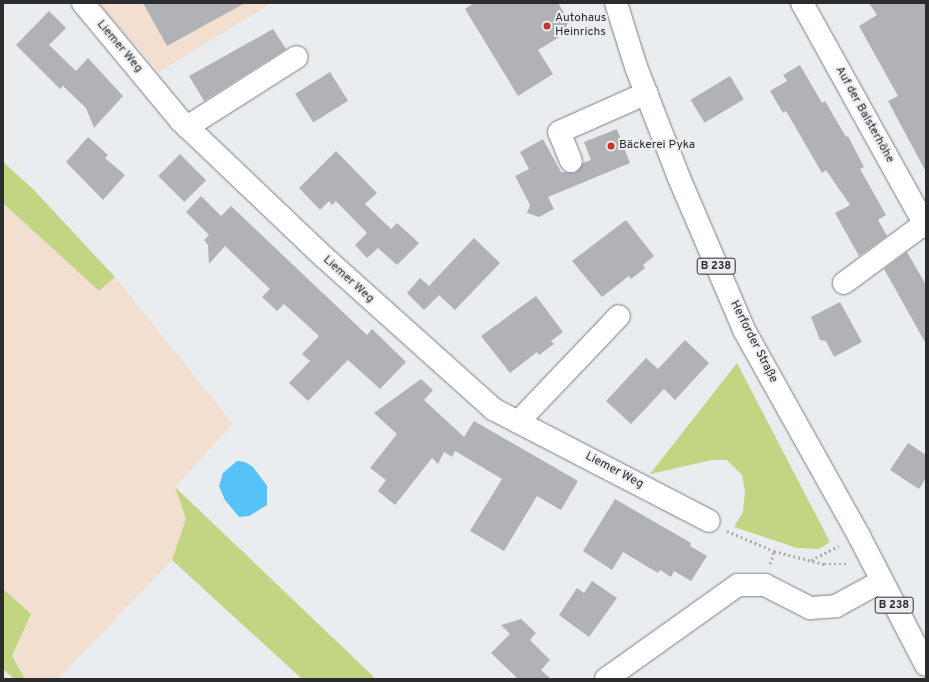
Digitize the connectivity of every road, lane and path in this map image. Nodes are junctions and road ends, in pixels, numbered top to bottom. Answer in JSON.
{"nodes":[{"id":1,"x":82,"y":3,"type":"edge"},
{"id":2,"x":616,"y":3,"type":"edge"},
{"id":3,"x":802,"y":3,"type":"edge"},
{"id":4,"x":297,"y":57,"type":"dead end"},
{"id":5,"x":647,"y":93,"type":"junction"},
{"id":6,"x":187,"y":127,"type":"junction"},
{"id":7,"x":571,"y":161,"type":"dead end"},
{"id":8,"x":925,"y":226,"type":"edge"},
{"id":9,"x":844,"y":284,"type":"dead end"},
{"id":10,"x":619,"y":316,"type":"dead end"},
{"id":11,"x":518,"y":422,"type":"junction"},
{"id":12,"x":709,"y":521,"type":"joint"},
{"id":13,"x":859,"y":536,"type":"junction"},
{"id":14,"x":810,"y":560,"type":"junction"},
{"id":15,"x":872,"y":560,"type":"junction"},
{"id":16,"x":882,"y":581,"type":"junction"},
{"id":17,"x":926,"y":665,"type":"edge"},
{"id":18,"x":606,"y":679,"type":"edge"}],
"edges":[{"from":1,"to":6,"type":"street","name":"Liemer Weg"},
{"from":2,"to":5,"type":"street","name":"Herforder Straße","number":"B 238"},
{"from":3,"to":8,"type":"street","name":"Auf der Balsterhöhe"},
{"from":4,"to":6,"type":"street"},
{"from":5,"to":7,"type":"street"},
{"from":5,"to":13,"type":"street","name":"Herforder Straße","number":"B 238"},
{"from":6,"to":11,"type":"street","name":"Liemer Weg"},
{"from":8,"to":9,"type":"street"},
{"from":10,"to":11,"type":"street"},
{"from":11,"to":12,"type":"street","name":"Liemer Weg"},
{"from":12,"to":14,"type":"path"},
{"from":13,"to":14,"type":"path"},
{"from":13,"to":15,"type":"street","name":"Herforder Straße","number":"B 238"},
{"from":14,"to":15,"type":"path"},
{"from":15,"to":16,"type":"street","name":"Herforder Straße","number":"B 238"},
{"from":16,"to":17,"type":"street","name":"Herforder Straße","number":"B 238"},
{"from":16,"to":18,"type":"street"}]}
